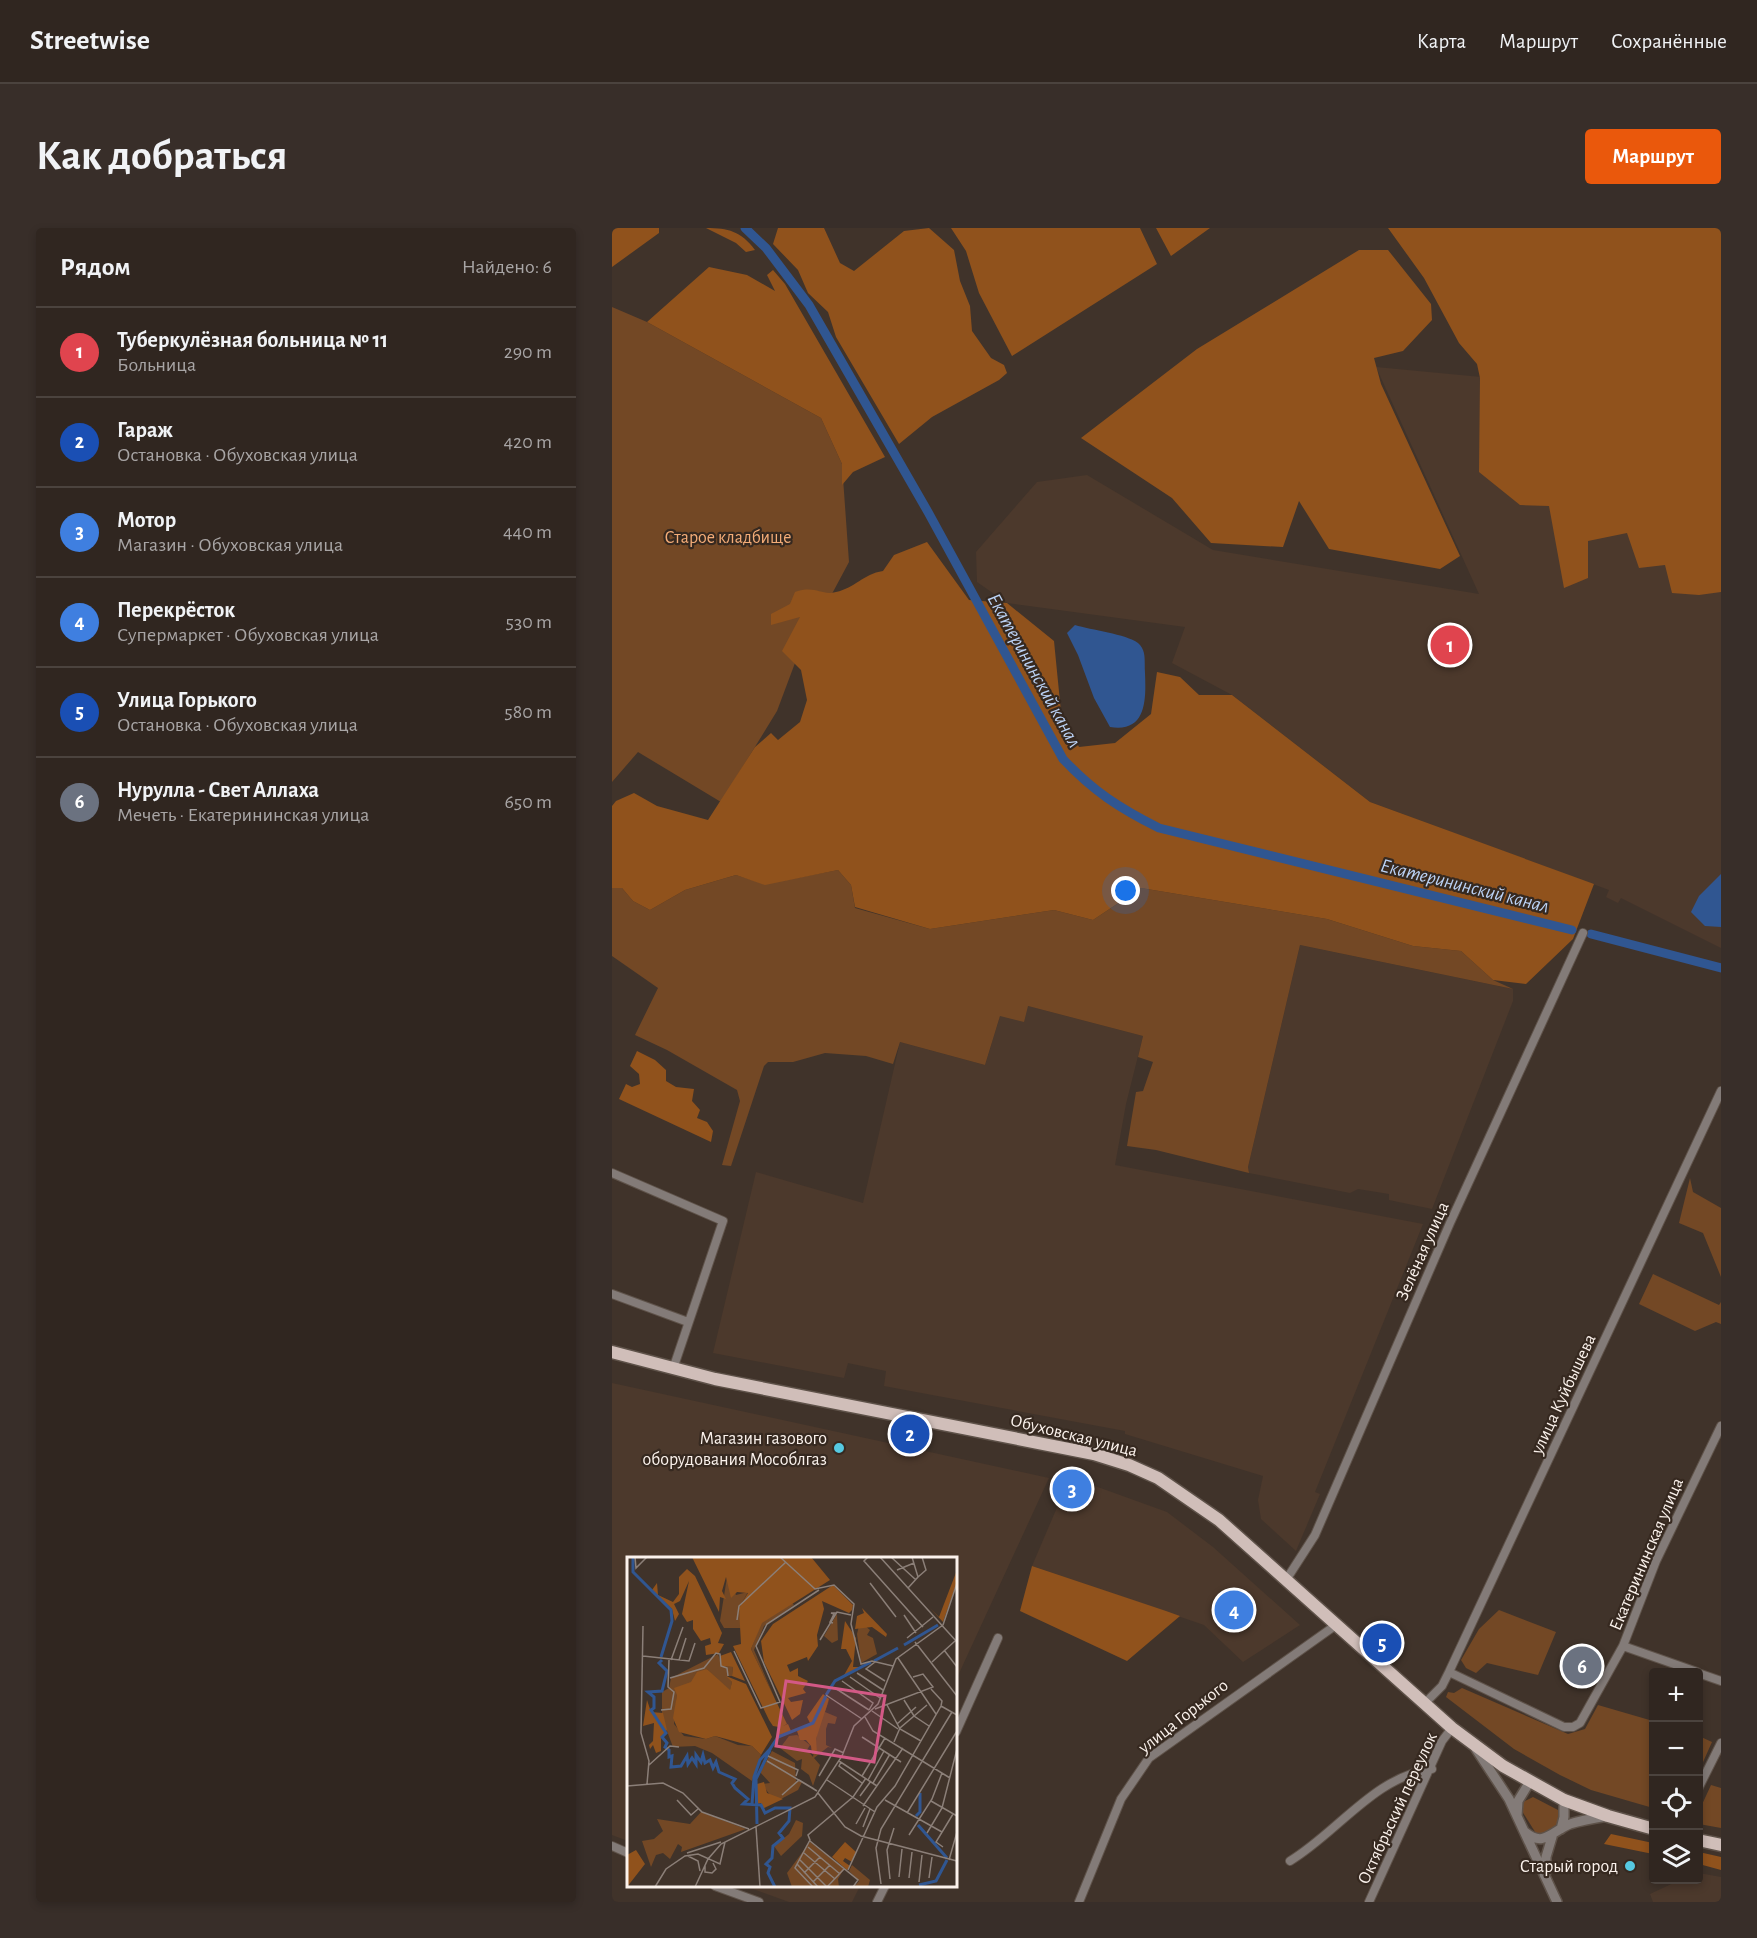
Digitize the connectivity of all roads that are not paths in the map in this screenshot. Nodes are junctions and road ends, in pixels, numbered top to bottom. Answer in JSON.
{"nodes":[{"id":1,"x":1583,"y":933,"type":"dead end"},
{"id":2,"x":1721,"y":1091,"type":"edge"},
{"id":3,"x":612,"y":1173,"type":"edge"},
{"id":4,"x":612,"y":1294,"type":"edge"},
{"id":5,"x":688,"y":1322,"type":"junction"},
{"id":6,"x":612,"y":1352,"type":"edge"},
{"id":7,"x":673,"y":1369,"type":"junction"},
{"id":8,"x":1721,"y":1426,"type":"edge"},
{"id":9,"x":1286,"y":1580,"type":"junction"},
{"id":10,"x":1335,"y":1624,"type":"junction"},
{"id":11,"x":998,"y":1638,"type":"dead end"},
{"id":12,"x":1623,"y":1646,"type":"junction"},
{"id":13,"x":1684,"y":1668,"type":"edge"},
{"id":14,"x":1449,"y":1672,"type":"junction"},
{"id":15,"x":1703,"y":1675,"type":"edge"},
{"id":16,"x":1721,"y":1681,"type":"edge"},
{"id":17,"x":1424,"y":1704,"type":"junction"},
{"id":18,"x":1452,"y":1728,"type":"junction"},
{"id":19,"x":957,"y":1730,"type":"edge"},
{"id":20,"x":1721,"y":1743,"type":"edge"},
{"id":21,"x":1472,"y":1744,"type":"junction"},
{"id":22,"x":1432,"y":1768,"type":"junction"},
{"id":23,"x":1703,"y":1780,"type":"edge"},
{"id":24,"x":1529,"y":1783,"type":"junction"},
{"id":25,"x":1564,"y":1800,"type":"junction"},
{"id":26,"x":1608,"y":1816,"type":"junction"},
{"id":27,"x":1517,"y":1818,"type":"junction"},
{"id":28,"x":1561,"y":1828,"type":"junction"},
{"id":29,"x":1649,"y":1828,"type":"edge"},
{"id":30,"x":1524,"y":1832,"type":"junction"},
{"id":31,"x":1552,"y":1837,"type":"junction"},
{"id":32,"x":1703,"y":1841,"type":"edge"},
{"id":33,"x":1721,"y":1845,"type":"edge"},
{"id":34,"x":612,"y":1846,"type":"edge"},
{"id":35,"x":627,"y":1852,"type":"edge"},
{"id":36,"x":1290,"y":1861,"type":"dead end"},
{"id":37,"x":1547,"y":1881,"type":"junction"},
{"id":38,"x":718,"y":1887,"type":"edge"},
{"id":39,"x":884,"y":1887,"type":"edge"},
{"id":40,"x":759,"y":1902,"type":"edge"},
{"id":41,"x":877,"y":1902,"type":"edge"},
{"id":42,"x":1079,"y":1902,"type":"edge"},
{"id":43,"x":1370,"y":1902,"type":"edge"},
{"id":44,"x":1557,"y":1902,"type":"edge"}],
"edges":[{"from":1,"to":9,"type":"street","name":"Зелёная улица"},
{"from":2,"to":14,"type":"street","name":"улица Куйбышева"},
{"from":3,"to":5,"type":"street"},
{"from":4,"to":5,"type":"street"},
{"from":5,"to":7,"type":"street"},
{"from":6,"to":7,"type":"main road","name":"Обуховская улица"},
{"from":7,"to":9,"type":"main road","name":"Обуховская улица"},
{"from":8,"to":12,"type":"street","name":"Екатерининская улица"},
{"from":9,"to":10,"type":"main road","name":"Обуховская улица"},
{"from":10,"to":17,"type":"main road","name":"Обуховская улица"},
{"from":10,"to":42,"type":"street","name":"улица Горького"},
{"from":11,"to":19,"type":"street"},
{"from":12,"to":13,"type":"street"},
{"from":12,"to":14,"type":"street","name":"Екатерининская улица"},
{"from":14,"to":17,"type":"street","name":"улица Куйбышева"},
{"from":15,"to":16,"type":"street"},
{"from":17,"to":18,"type":"main road","name":"Обуховская улица"},
{"from":18,"to":21,"type":"main road","name":"Обуховская улица"},
{"from":18,"to":22,"type":"street","name":"Октябрьский переулок"},
{"from":20,"to":23,"type":"street"},
{"from":21,"to":24,"type":"main road","name":"Обуховская улица"},
{"from":21,"to":27,"type":"street"},
{"from":22,"to":36,"type":"street"},
{"from":22,"to":43,"type":"street","name":"Октябрьский переулок"},
{"from":24,"to":25,"type":"main road"},
{"from":24,"to":27,"type":"street"},
{"from":25,"to":26,"type":"main road"},
{"from":25,"to":28,"type":"street"},
{"from":26,"to":28,"type":"street"},
{"from":26,"to":29,"type":"main road"},
{"from":27,"to":30,"type":"street"},
{"from":28,"to":31,"type":"street"},
{"from":30,"to":31,"type":"street"},
{"from":30,"to":37,"type":"street"},
{"from":31,"to":37,"type":"street"},
{"from":32,"to":33,"type":"main road"},
{"from":34,"to":35,"type":"street"},
{"from":37,"to":44,"type":"street"},
{"from":38,"to":40,"type":"street"},
{"from":39,"to":41,"type":"street"}]}
